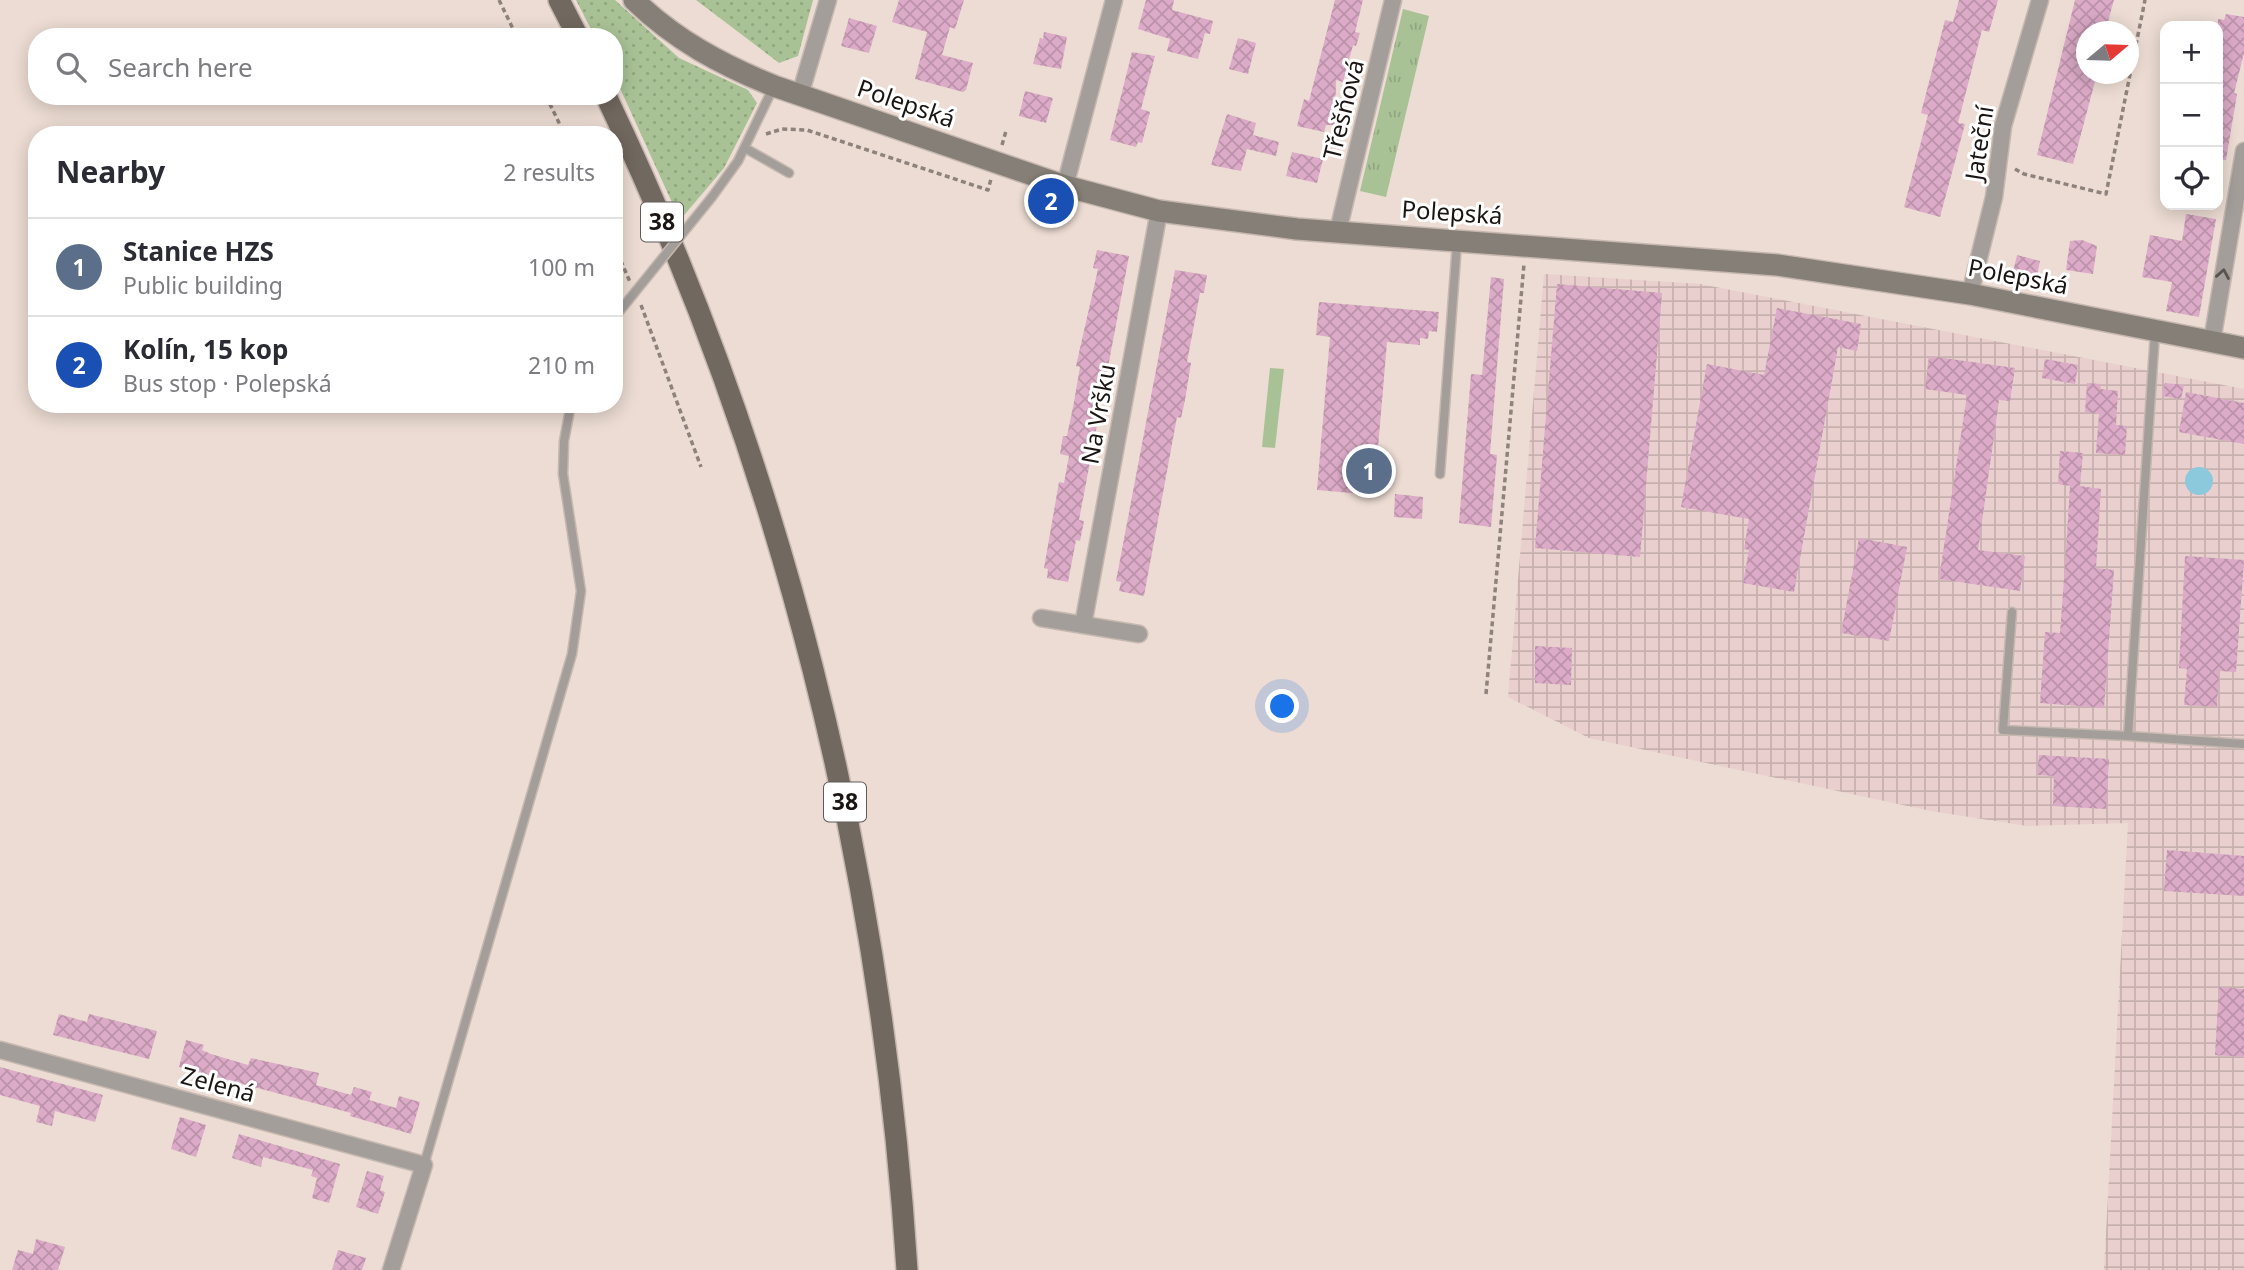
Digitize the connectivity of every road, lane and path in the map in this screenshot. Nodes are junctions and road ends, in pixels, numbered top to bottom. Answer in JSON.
{"nodes":[{"id":1,"x":499,"y":0,"type":"edge"},
{"id":2,"x":559,"y":0,"type":"edge"},
{"id":3,"x":634,"y":0,"type":"edge"},
{"id":4,"x":828,"y":0,"type":"edge"},
{"id":5,"x":1114,"y":0,"type":"edge"},
{"id":6,"x":1394,"y":0,"type":"edge"},
{"id":7,"x":2040,"y":0,"type":"edge"},
{"id":8,"x":2145,"y":0,"type":"edge"},
{"id":9,"x":513,"y":28,"type":"edge"},
{"id":10,"x":573,"y":28,"type":"edge"},
{"id":11,"x":774,"y":86,"type":"junction"},
{"id":12,"x":800,"y":95,"type":"junction"},
{"id":13,"x":550,"y":105,"type":"edge"},
{"id":14,"x":610,"y":105,"type":"edge"},
{"id":15,"x":561,"y":126,"type":"edge"},
{"id":16,"x":620,"y":126,"type":"edge"},
{"id":17,"x":1006,"y":131,"type":"dead end"},
{"id":18,"x":623,"y":133,"type":"edge"},
{"id":19,"x":745,"y":148,"type":"junction"},
{"id":20,"x":2244,"y":151,"type":"edge"},
{"id":21,"x":997,"y":163,"type":"junction"},
{"id":22,"x":2015,"y":169,"type":"dead end"},
{"id":23,"x":789,"y":173,"type":"dead end"},
{"id":24,"x":1065,"y":186,"type":"junction"},
{"id":25,"x":1160,"y":211,"type":"junction"},
{"id":26,"x":1338,"y":231,"type":"junction"},
{"id":27,"x":1457,"y":240,"type":"junction"},
{"id":28,"x":1525,"y":244,"type":"junction"},
{"id":29,"x":623,"y":265,"type":"edge"},
{"id":30,"x":634,"y":289,"type":"dead end"},
{"id":31,"x":1970,"y":294,"type":"junction"},
{"id":32,"x":639,"y":300,"type":"dead end"},
{"id":33,"x":623,"y":307,"type":"edge"},
{"id":34,"x":2155,"y":330,"type":"junction"},
{"id":35,"x":2211,"y":341,"type":"junction"},
{"id":36,"x":2244,"y":348,"type":"edge"},
{"id":37,"x":569,"y":413,"type":"edge"},
{"id":38,"x":701,"y":467,"type":"dead end"},
{"id":39,"x":1440,"y":474,"type":"dead end"},
{"id":40,"x":2012,"y":612,"type":"dead end"},
{"id":41,"x":1041,"y":618,"type":"dead end"},
{"id":42,"x":1083,"y":625,"type":"junction"},
{"id":43,"x":1139,"y":634,"type":"dead end"},
{"id":44,"x":1486,"y":694,"type":"dead end"},
{"id":45,"x":2128,"y":736,"type":"junction"},
{"id":46,"x":2244,"y":744,"type":"edge"},
{"id":47,"x":0,"y":1050,"type":"edge"},
{"id":48,"x":424,"y":1165,"type":"junction"},
{"id":49,"x":391,"y":1270,"type":"edge"},
{"id":50,"x":907,"y":1270,"type":"edge"}],
"edges":[{"from":1,"to":9,"type":"path"},
{"from":2,"to":10,"type":"main road"},
{"from":3,"to":11,"type":"main road","name":"Polepská"},
{"from":4,"to":12,"type":"street"},
{"from":5,"to":24,"type":"street"},
{"from":6,"to":26,"type":"street","name":"Třešňová"},
{"from":7,"to":31,"type":"street","name":"Jateční"},
{"from":8,"to":22,"type":"path"},
{"from":11,"to":12,"type":"main road","name":"Polepská"},
{"from":11,"to":19,"type":"lane"},
{"from":12,"to":21,"type":"main road","name":"Polepská"},
{"from":13,"to":15,"type":"path"},
{"from":14,"to":16,"type":"main road","number":"38"},
{"from":17,"to":21,"type":"path"},
{"from":18,"to":50,"type":"main road","number":"38"},
{"from":19,"to":21,"type":"path"},
{"from":19,"to":23,"type":"lane"},
{"from":19,"to":33,"type":"lane","bridge":true},
{"from":35,"to":20,"type":"street","one_way":true},
{"from":21,"to":24,"type":"main road","name":"Polepská"},
{"from":24,"to":25,"type":"main road","name":"Polepská"},
{"from":25,"to":26,"type":"main road","name":"Polepská"},
{"from":25,"to":42,"type":"street","name":"Na Vršku"},
{"from":26,"to":27,"type":"main road","name":"Polepská"},
{"from":27,"to":28,"type":"main road","name":"Polepská"},
{"from":27,"to":39,"type":"lane"},
{"from":28,"to":31,"type":"main road","name":"Polepská"},
{"from":28,"to":44,"type":"path"},
{"from":29,"to":30,"type":"path"},
{"from":31,"to":34,"type":"main road","name":"Polepská"},
{"from":32,"to":38,"type":"path"},
{"from":34,"to":35,"type":"main road","name":"Polepská"},
{"from":34,"to":45,"type":"lane"},
{"from":35,"to":36,"type":"main road","name":"Polepská"},
{"from":37,"to":48,"type":"lane"},
{"from":40,"to":45,"type":"lane"},
{"from":41,"to":42,"type":"street"},
{"from":42,"to":43,"type":"street"},
{"from":45,"to":46,"type":"lane"},
{"from":47,"to":48,"type":"street","name":"Zelená"},
{"from":48,"to":49,"type":"street"}]}
